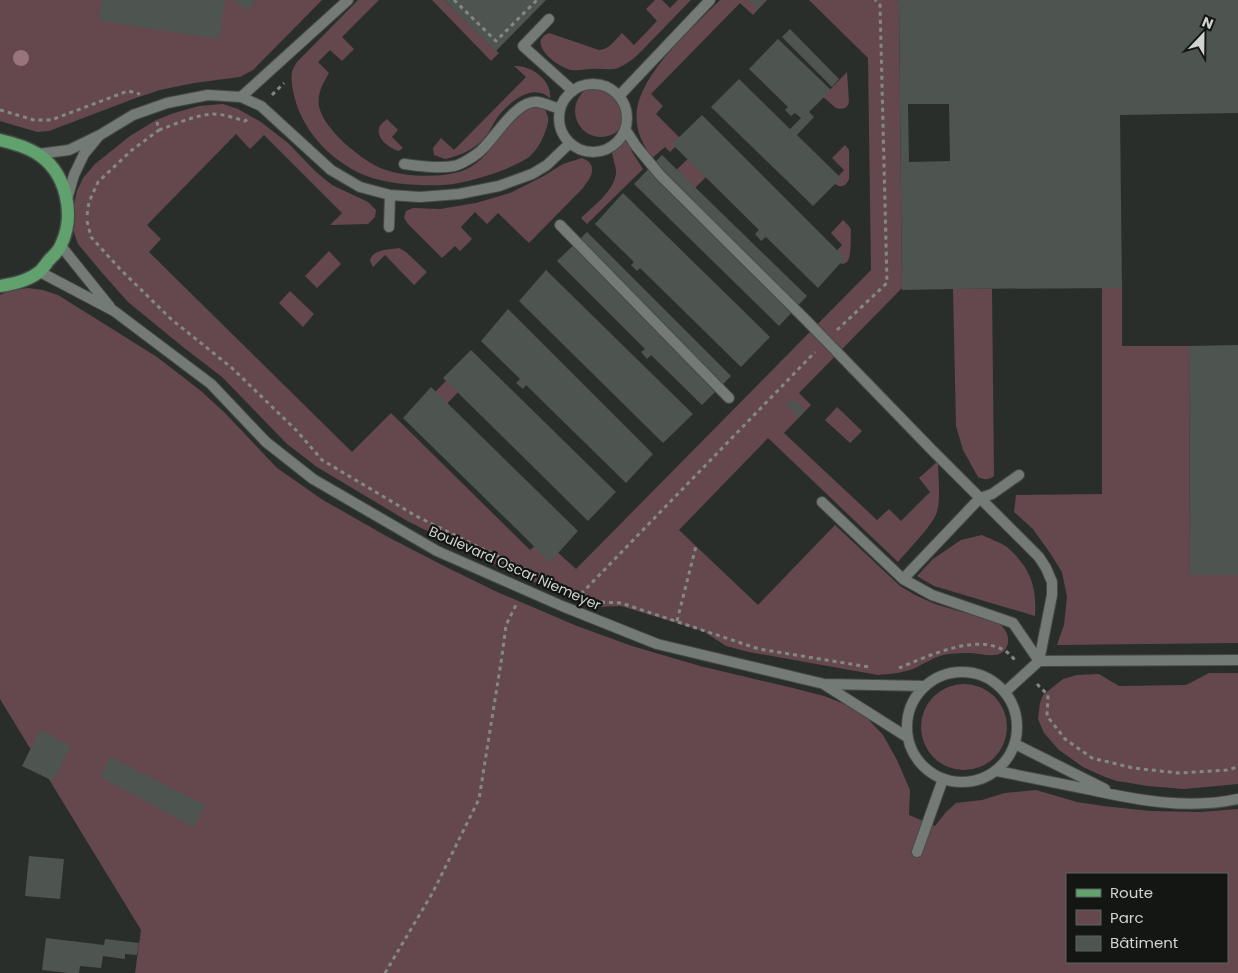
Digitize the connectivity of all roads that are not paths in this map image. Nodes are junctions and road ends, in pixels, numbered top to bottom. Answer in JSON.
{"nodes":[{"id":1,"x":348,"y":0,"type":"edge"},
{"id":2,"x":710,"y":0,"type":"edge"},
{"id":3,"x":549,"y":18,"type":"dead end"},
{"id":4,"x":572,"y":91,"type":"junction"},
{"id":5,"x":619,"y":96,"type":"junction"},
{"id":6,"x":241,"y":97,"type":"junction"},
{"id":7,"x":560,"y":109,"type":"junction"},
{"id":8,"x":625,"y":129,"type":"junction"},
{"id":9,"x":100,"y":135,"type":"junction"},
{"id":10,"x":0,"y":140,"type":"edge"},
{"id":11,"x":570,"y":143,"type":"junction"},
{"id":12,"x":38,"y":154,"type":"junction"},
{"id":13,"x":404,"y":164,"type":"dead end"},
{"id":14,"x":390,"y":195,"type":"junction"},
{"id":15,"x":67,"y":199,"type":"junction"},
{"id":16,"x":560,"y":225,"type":"dead end"},
{"id":17,"x":388,"y":227,"type":"dead end"},
{"id":18,"x":61,"y":246,"type":"junction"},
{"id":19,"x":40,"y":272,"type":"junction"},
{"id":20,"x":0,"y":286,"type":"edge"},
{"id":21,"x":114,"y":311,"type":"junction"},
{"id":22,"x":729,"y":398,"type":"dead end"},
{"id":23,"x":1019,"y":476,"type":"dead end"},
{"id":24,"x":980,"y":498,"type":"junction"},
{"id":25,"x":822,"y":502,"type":"dead end"},
{"id":26,"x":903,"y":579,"type":"junction"},
{"id":27,"x":1238,"y":660,"type":"edge"},
{"id":28,"x":1039,"y":661,"type":"junction"},
{"id":29,"x":824,"y":684,"type":"junction"},
{"id":30,"x":925,"y":686,"type":"junction"},
{"id":31,"x":1005,"y":692,"type":"junction"},
{"id":32,"x":907,"y":737,"type":"junction"},
{"id":33,"x":1015,"y":744,"type":"junction"},
{"id":34,"x":996,"y":771,"type":"junction"},
{"id":35,"x":942,"y":779,"type":"junction"},
{"id":36,"x":1117,"y":796,"type":"junction"},
{"id":37,"x":1238,"y":799,"type":"edge"},
{"id":38,"x":917,"y":852,"type":"dead end"}],
"edges":[{"from":1,"to":6,"type":"street"},
{"from":2,"to":5,"type":"street"},
{"from":3,"to":4,"type":"street"},
{"from":4,"to":5,"type":"street"},
{"from":4,"to":7,"type":"street"},
{"from":5,"to":8,"type":"street"},
{"from":6,"to":9,"type":"street"},
{"from":6,"to":14,"type":"street"},
{"from":7,"to":11,"type":"street"},
{"from":7,"to":13,"type":"street"},
{"from":8,"to":11,"type":"street"},
{"from":8,"to":24,"type":"street"},
{"from":9,"to":12,"type":"street"},
{"from":9,"to":15,"type":"street"},
{"from":10,"to":12,"type":"main road"},
{"from":11,"to":14,"type":"street"},
{"from":12,"to":15,"type":"main road"},
{"from":14,"to":17,"type":"street"},
{"from":15,"to":18,"type":"main road"},
{"from":16,"to":22,"type":"street"},
{"from":18,"to":19,"type":"main road"},
{"from":18,"to":21,"type":"street","name":"Boulevard Oscar Niemeyer"},
{"from":19,"to":20,"type":"main road"},
{"from":19,"to":21,"type":"street","name":"Boulevard Oscar Niemeyer"},
{"from":21,"to":29,"type":"street","name":"Boulevard Oscar Niemeyer"},
{"from":23,"to":24,"type":"street"},
{"from":24,"to":26,"type":"street"},
{"from":24,"to":28,"type":"street"},
{"from":25,"to":26,"type":"street"},
{"from":26,"to":28,"type":"street"},
{"from":27,"to":28,"type":"street"},
{"from":28,"to":31,"type":"street"},
{"from":29,"to":30,"type":"street","name":"Boulevard Oscar Niemeyer"},
{"from":29,"to":32,"type":"street","name":"Boulevard Oscar Niemeyer"},
{"from":30,"to":31,"type":"street"},
{"from":30,"to":32,"type":"street"},
{"from":31,"to":33,"type":"street"},
{"from":32,"to":35,"type":"street"},
{"from":33,"to":34,"type":"street"},
{"from":33,"to":36,"type":"street"},
{"from":34,"to":35,"type":"street"},
{"from":34,"to":36,"type":"street"},
{"from":35,"to":38,"type":"street"},
{"from":36,"to":37,"type":"street"}]}
